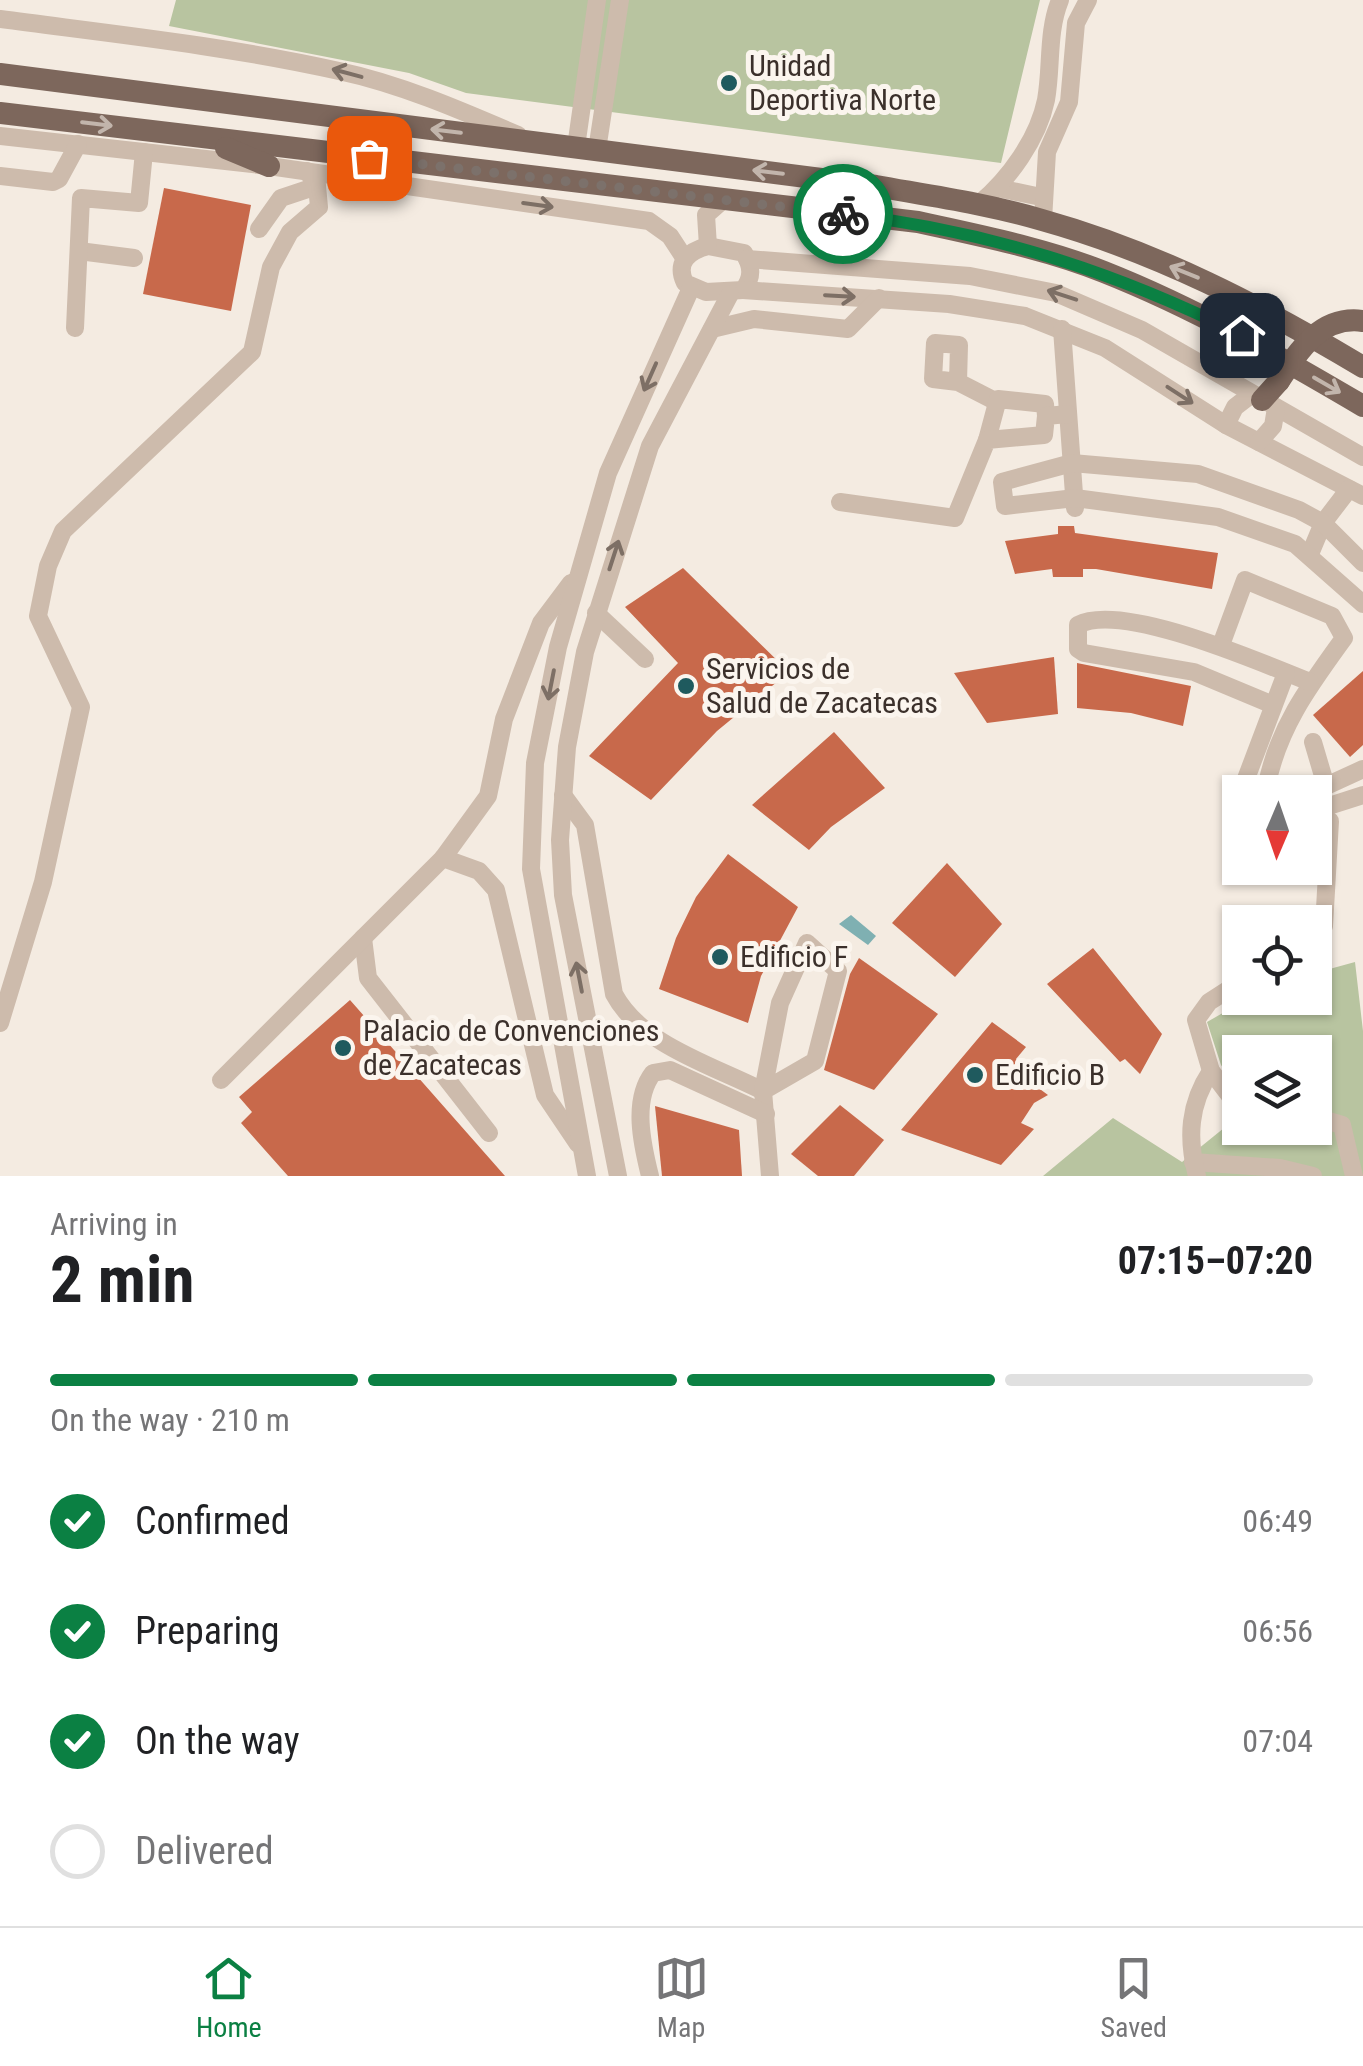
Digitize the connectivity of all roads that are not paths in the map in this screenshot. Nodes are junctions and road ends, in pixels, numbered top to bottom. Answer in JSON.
{"nodes":[{"id":1,"x":597,"y":0,"type":"edge"},
{"id":2,"x":620,"y":0,"type":"edge"},
{"id":3,"x":1060,"y":0,"type":"edge"},
{"id":4,"x":1088,"y":0,"type":"edge"},
{"id":5,"x":0,"y":19,"type":"edge"},
{"id":6,"x":0,"y":74,"type":"edge"},
{"id":7,"x":0,"y":113,"type":"edge"},
{"id":8,"x":0,"y":136,"type":"edge"},
{"id":9,"x":195,"y":136,"type":"junction"},
{"id":10,"x":536,"y":143,"type":"junction"},
{"id":11,"x":78,"y":144,"type":"junction"},
{"id":12,"x":1027,"y":147,"type":"junction"},
{"id":13,"x":586,"y":149,"type":"junction"},
{"id":14,"x":144,"y":152,"type":"junction"},
{"id":15,"x":1047,"y":152,"type":"junction"},
{"id":16,"x":269,"y":166,"type":"junction"},
{"id":17,"x":0,"y":176,"type":"edge"},
{"id":18,"x":312,"y":178,"type":"junction"},
{"id":19,"x":998,"y":188,"type":"junction"},
{"id":20,"x":723,"y":200,"type":"junction"},
{"id":21,"x":979,"y":204,"type":"junction"},
{"id":22,"x":1042,"y":208,"type":"junction"},
{"id":23,"x":259,"y":229,"type":"dead end"},
{"id":24,"x":708,"y":246,"type":"junction"},
{"id":25,"x":79,"y":251,"type":"junction"},
{"id":26,"x":134,"y":258,"type":"dead end"},
{"id":27,"x":685,"y":258,"type":"junction"},
{"id":28,"x":747,"y":259,"type":"junction"},
{"id":29,"x":690,"y":288,"type":"junction"},
{"id":30,"x":737,"y":292,"type":"junction"},
{"id":31,"x":785,"y":292,"type":"junction"},
{"id":32,"x":879,"y":298,"type":"junction"},
{"id":33,"x":754,"y":319,"type":"junction"},
{"id":34,"x":1363,"y":321,"type":"edge"},
{"id":35,"x":76,"y":328,"type":"dead end"},
{"id":36,"x":712,"y":329,"type":"junction"},
{"id":37,"x":1062,"y":329,"type":"junction"},
{"id":38,"x":1363,"y":366,"type":"edge"},
{"id":39,"x":958,"y":382,"type":"dead end"},
{"id":40,"x":996,"y":401,"type":"junction"},
{"id":41,"x":1263,"y":401,"type":"junction"},
{"id":42,"x":1363,"y":406,"type":"edge"},
{"id":43,"x":1068,"y":414,"type":"junction"},
{"id":44,"x":1046,"y":416,"type":"junction"},
{"id":45,"x":1226,"y":425,"type":"junction"},
{"id":46,"x":987,"y":440,"type":"junction"},
{"id":47,"x":1259,"y":442,"type":"junction"},
{"id":48,"x":1363,"y":457,"type":"edge"},
{"id":49,"x":1072,"y":463,"type":"junction"},
{"id":50,"x":1356,"y":492,"type":"edge"},
{"id":51,"x":840,"y":502,"type":"dead end"},
{"id":52,"x":1075,"y":504,"type":"junction"},
{"id":53,"x":1323,"y":523,"type":"junction"},
{"id":54,"x":1310,"y":554,"type":"junction"},
{"id":55,"x":1363,"y":563,"type":"edge"},
{"id":56,"x":580,"y":570,"type":"junction"},
{"id":57,"x":1363,"y":604,"type":"edge"},
{"id":58,"x":596,"y":613,"type":"junction"},
{"id":59,"x":1220,"y":646,"type":"junction"},
{"id":60,"x":645,"y":659,"type":"dead end"},
{"id":61,"x":1286,"y":672,"type":"junction"},
{"id":62,"x":1310,"y":682,"type":"junction"},
{"id":63,"x":1273,"y":705,"type":"junction"},
{"id":64,"x":1312,"y":742,"type":"dead end"},
{"id":65,"x":1363,"y":769,"type":"edge"},
{"id":66,"x":1248,"y":775,"type":"edge"},
{"id":67,"x":1269,"y":775,"type":"edge"},
{"id":68,"x":563,"y":795,"type":"junction"},
{"id":69,"x":1363,"y":795,"type":"edge"},
{"id":70,"x":443,"y":858,"type":"junction"},
{"id":71,"x":1325,"y":905,"type":"edge"},
{"id":72,"x":363,"y":938,"type":"junction"},
{"id":73,"x":1222,"y":994,"type":"edge"},
{"id":74,"x":0,"y":1022,"type":"edge"},
{"id":75,"x":1211,"y":1071,"type":"junction"},
{"id":76,"x":221,"y":1080,"type":"dead end"},
{"id":77,"x":1222,"y":1085,"type":"edge"},
{"id":78,"x":763,"y":1090,"type":"junction"},
{"id":79,"x":766,"y":1114,"type":"junction"},
{"id":80,"x":1332,"y":1121,"type":"edge"},
{"id":81,"x":489,"y":1133,"type":"dead end"},
{"id":82,"x":581,"y":1148,"type":"junction"},
{"id":83,"x":1195,"y":1169,"type":"edge"},
{"id":84,"x":586,"y":1176,"type":"edge"},
{"id":85,"x":618,"y":1176,"type":"edge"},
{"id":86,"x":650,"y":1176,"type":"edge"},
{"id":87,"x":770,"y":1176,"type":"edge"},
{"id":88,"x":1314,"y":1176,"type":"edge"},
{"id":89,"x":1354,"y":1176,"type":"edge"}],
"edges":[{"from":1,"to":13,"type":"street"},
{"from":2,"to":13,"type":"street"},
{"from":3,"to":12,"type":"street"},
{"from":4,"to":15,"type":"street"},
{"from":10,"to":5,"type":"street","one_way":true},
{"from":10,"to":6,"type":"main road","one_way":true},
{"from":7,"to":9,"type":"main road","one_way":true},
{"from":8,"to":11,"type":"street"},
{"from":9,"to":16,"type":"main road"},
{"from":9,"to":20,"type":"main road"},
{"from":10,"to":13,"type":"main road"},
{"from":11,"to":14,"type":"street"},
{"from":11,"to":17,"type":"street"},
{"from":12,"to":15,"type":"street"},
{"from":12,"to":19,"type":"street"},
{"from":21,"to":13,"type":"main road","one_way":true},
{"from":14,"to":16,"type":"street"},
{"from":14,"to":25,"type":"street"},
{"from":15,"to":22,"type":"street"},
{"from":16,"to":18,"type":"street"},
{"from":18,"to":23,"type":"street"},
{"from":18,"to":27,"type":"street","one_way":true},
{"from":18,"to":74,"type":"street"},
{"from":19,"to":21,"type":"street"},
{"from":19,"to":22,"type":"street"},
{"from":20,"to":24,"type":"street"},
{"from":20,"to":42,"type":"main road","one_way":true},
{"from":21,"to":22,"type":"main road"},
{"from":38,"to":22,"type":"main road","one_way":true},
{"from":24,"to":27,"type":"street"},
{"from":24,"to":28,"type":"street"},
{"from":25,"to":26,"type":"street"},
{"from":25,"to":35,"type":"street"},
{"from":27,"to":29,"type":"street"},
{"from":28,"to":30,"type":"street"},
{"from":41,"to":28,"type":"street","one_way":true},
{"from":29,"to":30,"type":"street"},
{"from":29,"to":56,"type":"street","one_way":true},
{"from":30,"to":31,"type":"street"},
{"from":30,"to":36,"type":"street"},
{"from":31,"to":32,"type":"street","one_way":true},
{"from":31,"to":33,"type":"street"},
{"from":32,"to":33,"type":"street"},
{"from":32,"to":37,"type":"street"},
{"from":33,"to":36,"type":"street"},
{"from":34,"to":41,"type":"main road","bridge":true},
{"from":58,"to":36,"type":"street","one_way":true},
{"from":37,"to":43,"type":"street"},
{"from":37,"to":45,"type":"street","one_way":true},
{"from":39,"to":40,"type":"street"},
{"from":40,"to":44,"type":"street"},
{"from":40,"to":46,"type":"street"},
{"from":41,"to":45,"type":"street"},
{"from":41,"to":47,"type":"street"},
{"from":41,"to":48,"type":"street"},
{"from":43,"to":44,"type":"street"},
{"from":43,"to":49,"type":"street"},
{"from":44,"to":46,"type":"street"},
{"from":45,"to":47,"type":"street"},
{"from":46,"to":51,"type":"street"},
{"from":47,"to":50,"type":"street"},
{"from":49,"to":52,"type":"street"},
{"from":49,"to":52,"type":"street"},
{"from":49,"to":53,"type":"street"},
{"from":50,"to":53,"type":"street"},
{"from":52,"to":54,"type":"street"},
{"from":53,"to":54,"type":"street"},
{"from":53,"to":55,"type":"street"},
{"from":54,"to":57,"type":"street"},
{"from":56,"to":70,"type":"street"},
{"from":56,"to":82,"type":"street","one_way":true},
{"from":58,"to":60,"type":"street"},
{"from":58,"to":68,"type":"street"},
{"from":59,"to":61,"type":"street"},
{"from":59,"to":62,"type":"street"},
{"from":59,"to":63,"type":"street"},
{"from":61,"to":62,"type":"street"},
{"from":61,"to":63,"type":"street"},
{"from":62,"to":67,"type":"street"},
{"from":63,"to":66,"type":"street"},
{"from":64,"to":65,"type":"street"},
{"from":68,"to":78,"type":"street"},
{"from":85,"to":68,"type":"street","one_way":true},
{"from":69,"to":71,"type":"street"},
{"from":70,"to":72,"type":"street"},
{"from":70,"to":82,"type":"street"},
{"from":72,"to":76,"type":"street"},
{"from":72,"to":81,"type":"street"},
{"from":73,"to":75,"type":"street"},
{"from":75,"to":77,"type":"street"},
{"from":75,"to":83,"type":"street"},
{"from":78,"to":78,"type":"street"},
{"from":78,"to":79,"type":"street"},
{"from":79,"to":86,"type":"street"},
{"from":79,"to":87,"type":"street"},
{"from":80,"to":89,"type":"street"},
{"from":82,"to":84,"type":"street"},
{"from":83,"to":88,"type":"street"}]}
